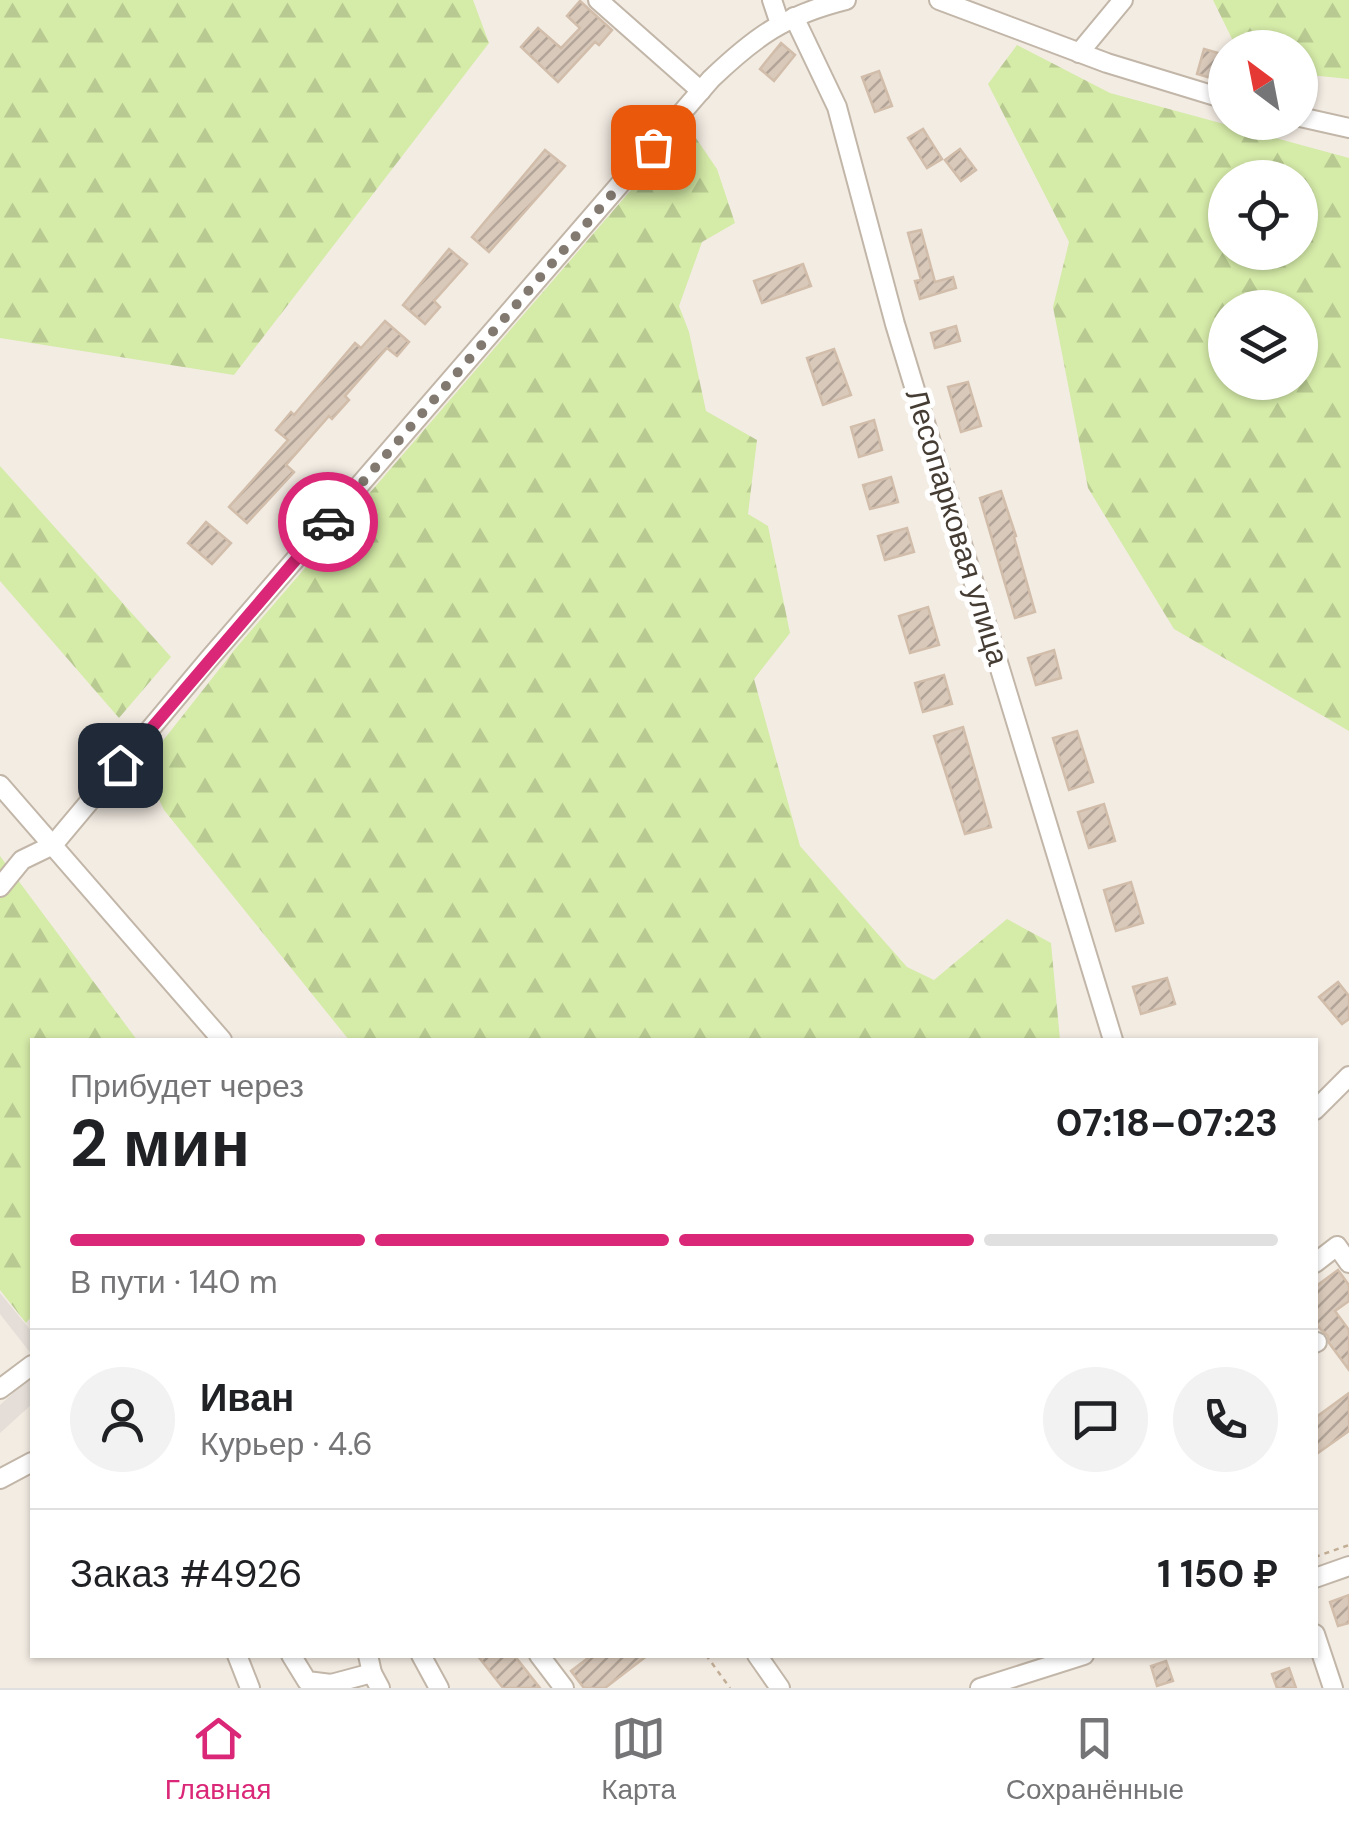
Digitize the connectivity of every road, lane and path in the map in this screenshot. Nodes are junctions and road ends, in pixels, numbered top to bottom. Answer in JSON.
{"nodes":[{"id":1,"x":598,"y":0,"type":"edge"},
{"id":2,"x":772,"y":0,"type":"edge"},
{"id":3,"x":846,"y":0,"type":"edge"},
{"id":4,"x":939,"y":0,"type":"edge"},
{"id":5,"x":1123,"y":0,"type":"edge"},
{"id":6,"x":798,"y":13,"type":"edge"},
{"id":7,"x":1079,"y":52,"type":"junction"},
{"id":8,"x":700,"y":92,"type":"junction"},
{"id":9,"x":1208,"y":94,"type":"edge"},
{"id":10,"x":1318,"y":121,"type":"edge"},
{"id":11,"x":1349,"y":128,"type":"edge"},
{"id":12,"x":0,"y":785,"type":"edge"},
{"id":13,"x":53,"y":845,"type":"junction"},
{"id":14,"x":0,"y":887,"type":"edge"},
{"id":15,"x":220,"y":1038,"type":"edge"},
{"id":16,"x":1112,"y":1038,"type":"edge"},
{"id":17,"x":1349,"y":1076,"type":"edge"},
{"id":18,"x":1318,"y":1107,"type":"edge"},
{"id":19,"x":1318,"y":1261,"type":"edge"},
{"id":20,"x":1349,"y":1263,"type":"edge"},
{"id":21,"x":30,"y":1366,"type":"edge"},
{"id":22,"x":0,"y":1389,"type":"edge"},
{"id":23,"x":30,"y":1463,"type":"edge"},
{"id":24,"x":0,"y":1479,"type":"edge"},
{"id":25,"x":1349,"y":1545,"type":"edge"},
{"id":26,"x":1318,"y":1556,"type":"edge"},
{"id":27,"x":1349,"y":1566,"type":"edge"},
{"id":28,"x":1318,"y":1577,"type":"edge"},
{"id":29,"x":1318,"y":1643,"type":"edge"},
{"id":30,"x":238,"y":1658,"type":"edge"},
{"id":31,"x":294,"y":1658,"type":"edge"},
{"id":32,"x":423,"y":1658,"type":"edge"},
{"id":33,"x":541,"y":1658,"type":"edge"},
{"id":34,"x":708,"y":1658,"type":"edge"},
{"id":35,"x":758,"y":1658,"type":"edge"},
{"id":36,"x":1079,"y":1658,"type":"edge"},
{"id":37,"x":374,"y":1672,"type":"edge"},
{"id":38,"x":1039,"y":1680,"type":"edge"},
{"id":39,"x":250,"y":1688,"type":"edge"},
{"id":40,"x":439,"y":1688,"type":"edge"},
{"id":41,"x":564,"y":1688,"type":"edge"},
{"id":42,"x":730,"y":1688,"type":"edge"},
{"id":43,"x":780,"y":1688,"type":"edge"},
{"id":44,"x":980,"y":1688,"type":"edge"},
{"id":45,"x":1333,"y":1688,"type":"edge"}],
"edges":[{"from":1,"to":8,"type":"street"},
{"from":2,"to":6,"type":"street","name":"Лесопарковая улица"},
{"from":3,"to":6,"type":"street"},
{"from":4,"to":7,"type":"street"},
{"from":5,"to":7,"type":"street"},
{"from":6,"to":8,"type":"street"},
{"from":6,"to":16,"type":"street","name":"Лесопарковая улица"},
{"from":7,"to":9,"type":"street"},
{"from":8,"to":13,"type":"street"},
{"from":10,"to":11,"type":"street"},
{"from":12,"to":13,"type":"street"},
{"from":13,"to":14,"type":"street"},
{"from":13,"to":15,"type":"street"},
{"from":17,"to":18,"type":"street"},
{"from":19,"to":20,"type":"street"},
{"from":21,"to":22,"type":"street"},
{"from":23,"to":24,"type":"street"},
{"from":25,"to":26,"type":"path"},
{"from":27,"to":28,"type":"street"},
{"from":29,"to":45,"type":"street"},
{"from":30,"to":39,"type":"street"},
{"from":31,"to":37,"type":"street"},
{"from":32,"to":40,"type":"street"},
{"from":33,"to":41,"type":"street"},
{"from":34,"to":42,"type":"path"},
{"from":35,"to":43,"type":"street"},
{"from":36,"to":38,"type":"street"},
{"from":38,"to":44,"type":"street"}]}
